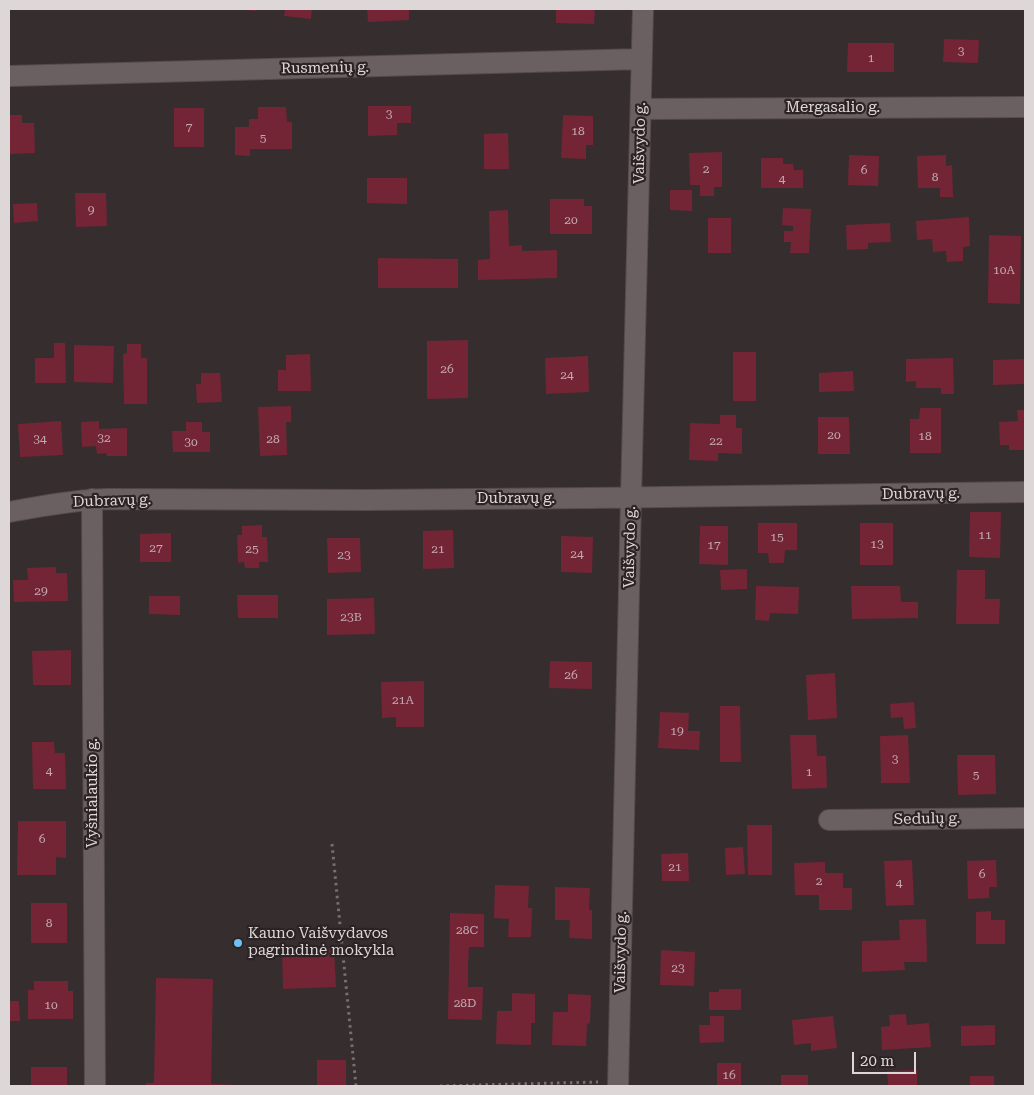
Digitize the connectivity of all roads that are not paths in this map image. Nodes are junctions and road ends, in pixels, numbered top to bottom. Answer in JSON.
{"nodes":[{"id":1,"x":643,"y":9,"type":"edge"},
{"id":2,"x":641,"y":59,"type":"junction"},
{"id":3,"x":9,"y":76,"type":"edge"},
{"id":4,"x":1025,"y":107,"type":"edge"},
{"id":5,"x":641,"y":109,"type":"junction"},
{"id":6,"x":1025,"y":492,"type":"edge"},
{"id":7,"x":631,"y":498,"type":"junction"},
{"id":8,"x":92,"y":500,"type":"junction"},
{"id":9,"x":9,"y":512,"type":"edge"},
{"id":10,"x":1025,"y":818,"type":"edge"},
{"id":11,"x":829,"y":820,"type":"dead end"},
{"id":12,"x":619,"y":1084,"type":"edge"},
{"id":13,"x":94,"y":1086,"type":"edge"}],
"edges":[{"from":1,"to":2,"type":"street","name":"Vaišvydo g."},
{"from":2,"to":3,"type":"street","name":"Rusmenių g."},
{"from":2,"to":5,"type":"street","name":"Vaišvydo g."},
{"from":4,"to":5,"type":"street","name":"Mergasalio g."},
{"from":5,"to":7,"type":"street","name":"Vaišvydo g."},
{"from":6,"to":7,"type":"street","name":"Dubravų g."},
{"from":7,"to":8,"type":"street","name":"Dubravų g."},
{"from":7,"to":12,"type":"street","name":"Vaišvydo g."},
{"from":8,"to":9,"type":"street","name":"Dubravų g."},
{"from":8,"to":13,"type":"street","name":"Vyšnialaukio g."},
{"from":10,"to":11,"type":"street","name":"Sedulų g."}]}
